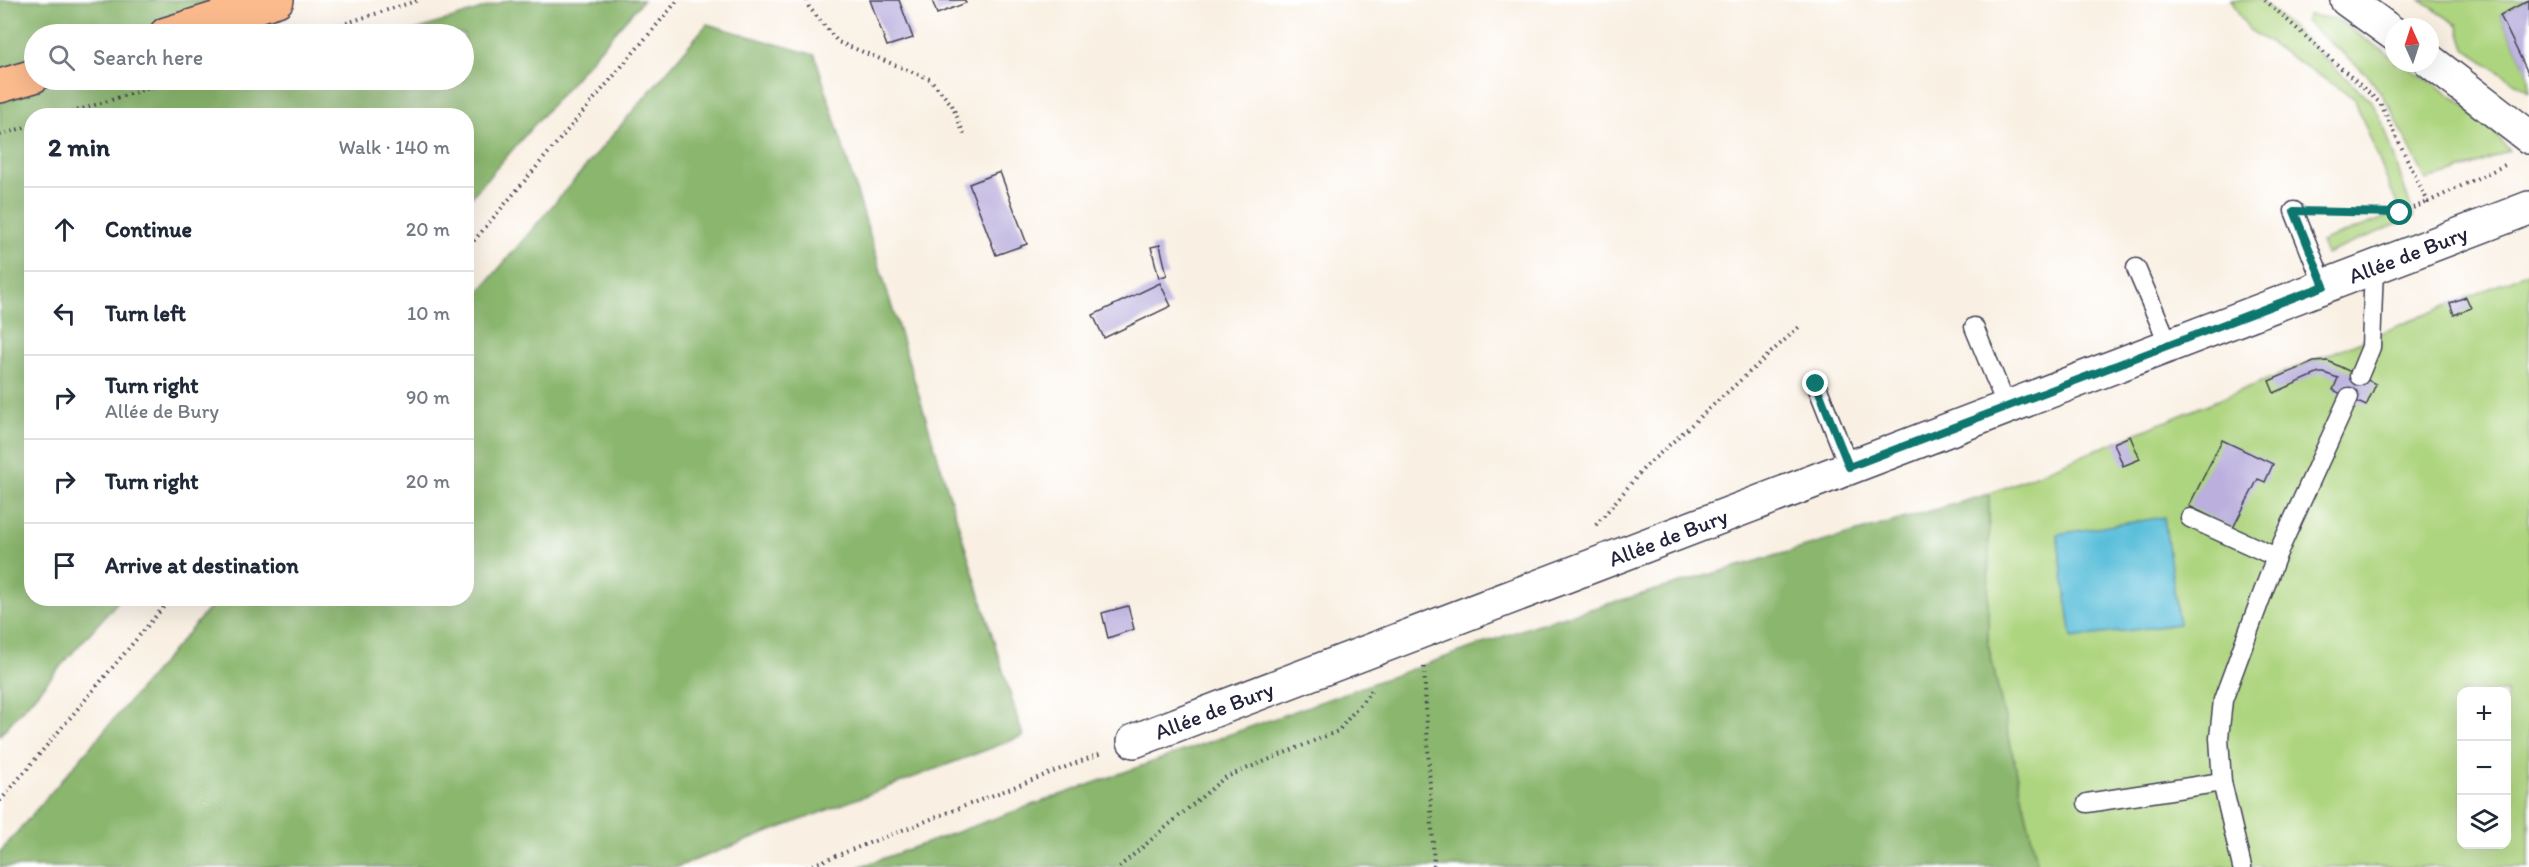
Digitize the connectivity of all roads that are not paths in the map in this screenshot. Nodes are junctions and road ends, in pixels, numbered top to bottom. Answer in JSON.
{"nodes":[{"id":1,"x":277,"y":0,"type":"edge"},
{"id":2,"x":2347,"y":0,"type":"edge"},
{"id":3,"x":199,"y":24,"type":"edge"},
{"id":4,"x":2385,"y":27,"type":"edge"},
{"id":5,"x":2439,"y":68,"type":"edge"},
{"id":6,"x":24,"y":79,"type":"edge"},
{"id":7,"x":0,"y":86,"type":"edge"},
{"id":8,"x":2529,"y":137,"type":"edge"},
{"id":9,"x":2529,"y":208,"type":"edge"},
{"id":10,"x":2294,"y":211,"type":"road end"},
{"id":11,"x":2374,"y":267,"type":"junction"},
{"id":12,"x":2136,"y":268,"type":"dead end"},
{"id":13,"x":2324,"y":286,"type":"junction"},
{"id":14,"x":1974,"y":327,"type":"dead end"},
{"id":15,"x":2169,"y":345,"type":"junction"},
{"id":16,"x":2359,"y":376,"type":"dead end"},
{"id":17,"x":1816,"y":384,"type":"dead end"},
{"id":18,"x":2349,"y":397,"type":"dead end"},
{"id":19,"x":2007,"y":407,"type":"junction"},
{"id":20,"x":1849,"y":467,"type":"junction"},
{"id":21,"x":2190,"y":518,"type":"dead end"},
{"id":22,"x":2276,"y":557,"type":"junction"},
{"id":23,"x":1134,"y":741,"type":"road end"},
{"id":24,"x":2222,"y":782,"type":"junction"},
{"id":25,"x":2087,"y":803,"type":"dead end"},
{"id":26,"x":2242,"y":867,"type":"edge"}],
"edges":[{"from":1,"to":3,"type":"main road"},
{"from":2,"to":4,"type":"street"},
{"from":5,"to":8,"type":"street"},
{"from":6,"to":7,"type":"main road"},
{"from":9,"to":11,"type":"street","name":"Allée de Bury"},
{"from":10,"to":13,"type":"lane"},
{"from":11,"to":13,"type":"street","name":"Allée de Bury"},
{"from":11,"to":16,"type":"lane"},
{"from":12,"to":15,"type":"lane"},
{"from":13,"to":15,"type":"street","name":"Allée de Bury"},
{"from":14,"to":19,"type":"lane"},
{"from":15,"to":19,"type":"street","name":"Allée de Bury"},
{"from":17,"to":20,"type":"lane"},
{"from":18,"to":22,"type":"lane"},
{"from":19,"to":20,"type":"street","name":"Allée de Bury"},
{"from":20,"to":23,"type":"street","name":"Allée de Bury"},
{"from":21,"to":22,"type":"lane"},
{"from":22,"to":24,"type":"lane"},
{"from":24,"to":25,"type":"lane"},
{"from":24,"to":26,"type":"lane"}]}
